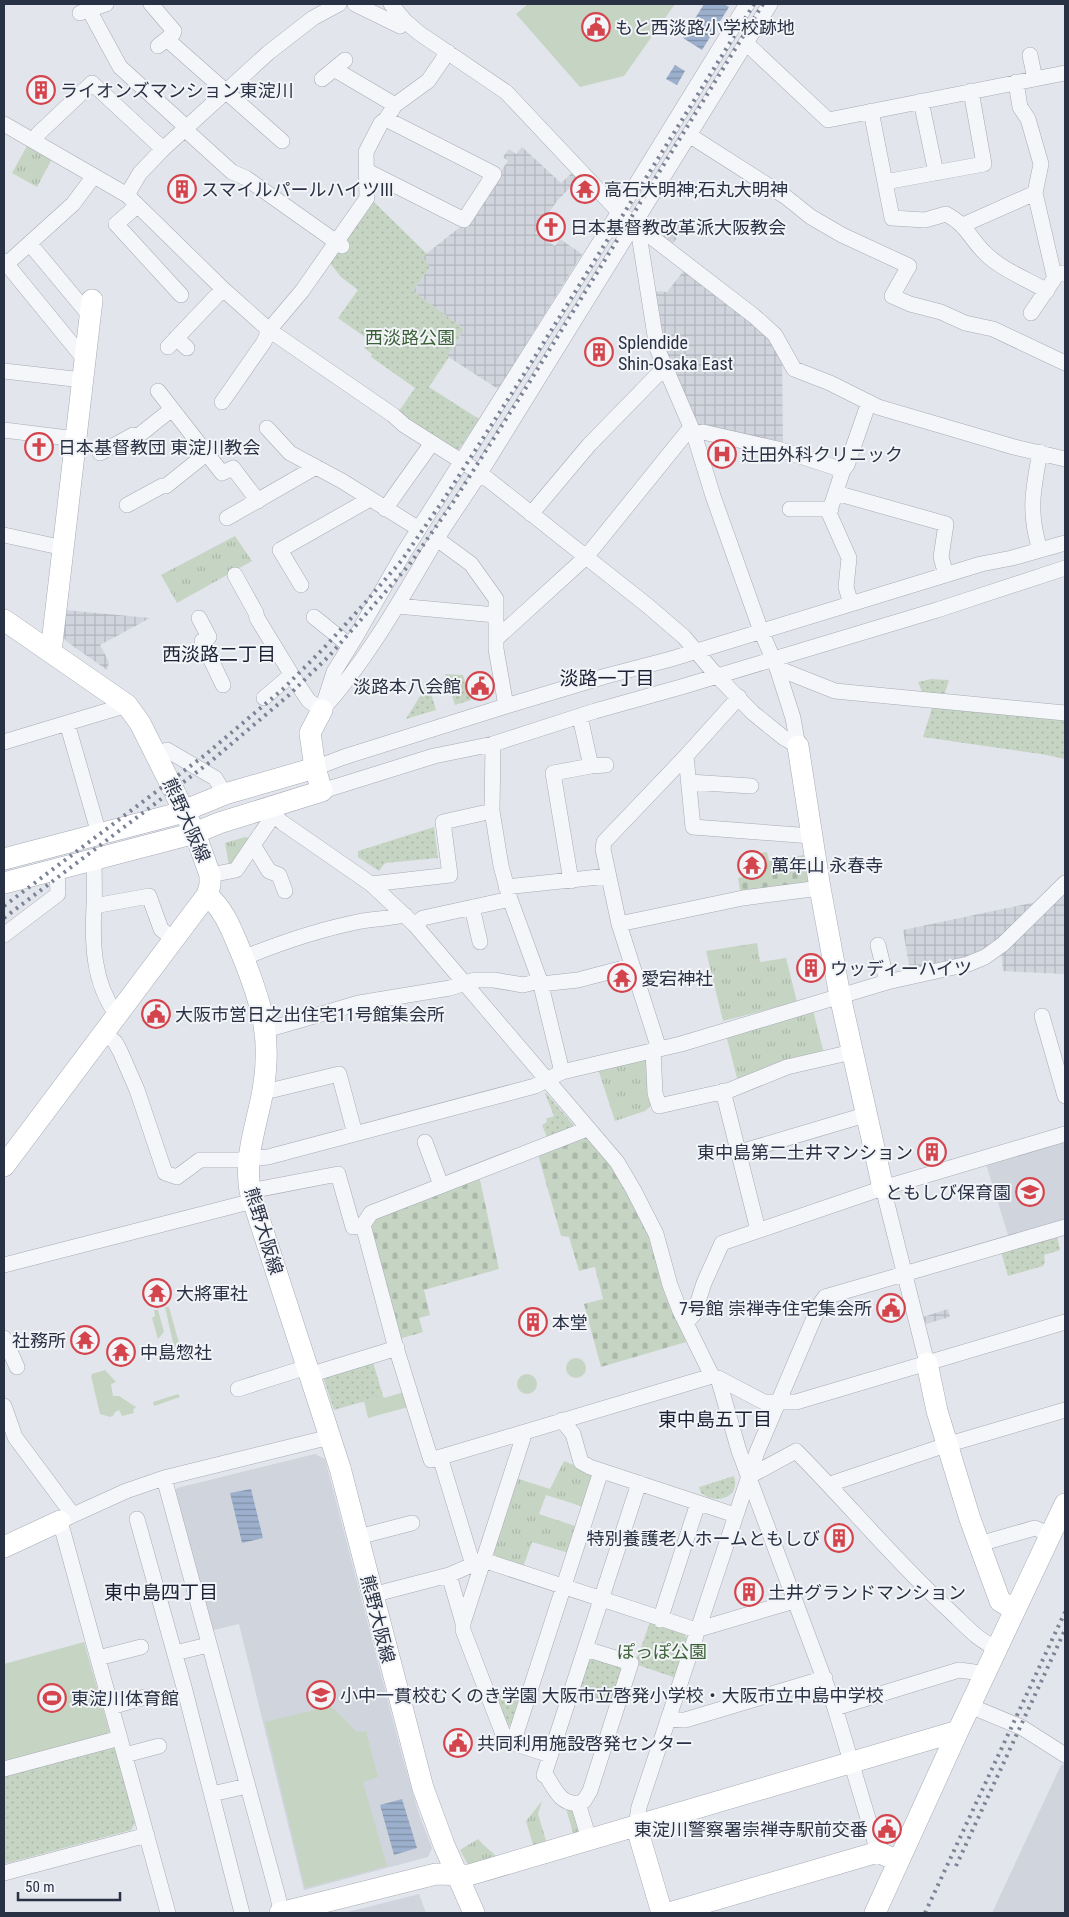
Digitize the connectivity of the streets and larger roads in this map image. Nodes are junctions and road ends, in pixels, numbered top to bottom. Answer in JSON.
{"nodes":[{"id":1,"x":106,"y":4,"type":"edge"},
{"id":2,"x":151,"y":4,"type":"edge"},
{"id":3,"x":339,"y":4,"type":"edge"},
{"id":4,"x":355,"y":4,"type":"edge"},
{"id":5,"x":747,"y":4,"type":"edge"},
{"id":6,"x":770,"y":4,"type":"edge"},
{"id":7,"x":395,"y":5,"type":"edge"},
{"id":8,"x":405,"y":21,"type":"junction"},
{"id":9,"x":725,"y":40,"type":"junction"},
{"id":10,"x":744,"y":46,"type":"junction"},
{"id":11,"x":448,"y":52,"type":"junction"},
{"id":12,"x":1030,"y":55,"type":"dead end"},
{"id":13,"x":334,"y":69,"type":"dead end"},
{"id":14,"x":1065,"y":74,"type":"edge"},
{"id":15,"x":1035,"y":79,"type":"junction"},
{"id":16,"x":1016,"y":82,"type":"junction"},
{"id":17,"x":972,"y":91,"type":"junction"},
{"id":18,"x":225,"y":92,"type":"junction"},
{"id":19,"x":921,"y":101,"type":"junction"},
{"id":20,"x":395,"y":105,"type":"junction"},
{"id":21,"x":871,"y":111,"type":"junction"},
{"id":22,"x":386,"y":119,"type":"junction"},
{"id":23,"x":4,"y":124,"type":"edge"},
{"id":24,"x":187,"y":129,"type":"junction"},
{"id":25,"x":689,"y":135,"type":"junction"},
{"id":26,"x":34,"y":141,"type":"junction"},
{"id":27,"x":282,"y":142,"type":"dead end"},
{"id":28,"x":164,"y":149,"type":"junction"},
{"id":29,"x":648,"y":166,"type":"junction"},
{"id":30,"x":367,"y":171,"type":"junction"},
{"id":31,"x":936,"y":173,"type":"junction"},
{"id":32,"x":664,"y":175,"type":"junction"},
{"id":33,"x":94,"y":176,"type":"junction"},
{"id":34,"x":885,"y":182,"type":"junction"},
{"id":35,"x":1035,"y":193,"type":"junction"},
{"id":36,"x":132,"y":200,"type":"junction"},
{"id":37,"x":619,"y":212,"type":"junction"},
{"id":38,"x":637,"y":225,"type":"junction"},
{"id":39,"x":963,"y":225,"type":"junction"},
{"id":40,"x":30,"y":244,"type":"junction"},
{"id":41,"x":339,"y":244,"type":"junction"},
{"id":42,"x":4,"y":262,"type":"edge"},
{"id":43,"x":1060,"y":274,"type":"edge"},
{"id":44,"x":223,"y":289,"type":"junction"},
{"id":45,"x":1047,"y":291,"type":"junction"},
{"id":46,"x":181,"y":295,"type":"dead end"},
{"id":47,"x":91,"y":308,"type":"joint"},
{"id":48,"x":1031,"y":313,"type":"dead end"},
{"id":49,"x":269,"y":330,"type":"junction"},
{"id":50,"x":177,"y":344,"type":"dead end"},
{"id":51,"x":1065,"y":363,"type":"edge"},
{"id":52,"x":665,"y":367,"type":"junction"},
{"id":53,"x":84,"y":370,"type":"junction"},
{"id":54,"x":4,"y":371,"type":"edge"},
{"id":55,"x":158,"y":391,"type":"dead end"},
{"id":56,"x":222,"y":402,"type":"dead end"},
{"id":57,"x":869,"y":402,"type":"junction"},
{"id":58,"x":172,"y":409,"type":"junction"},
{"id":59,"x":267,"y":428,"type":"dead end"},
{"id":60,"x":4,"y":430,"type":"edge"},
{"id":61,"x":693,"y":431,"type":"junction"},
{"id":62,"x":76,"y":439,"type":"junction"},
{"id":63,"x":432,"y":443,"type":"junction"},
{"id":64,"x":1040,"y":452,"type":"junction"},
{"id":65,"x":100,"y":453,"type":"dead end"},
{"id":66,"x":206,"y":454,"type":"junction"},
{"id":67,"x":1065,"y":458,"type":"edge"},
{"id":68,"x":461,"y":463,"type":"junction"},
{"id":69,"x":316,"y":467,"type":"junction"},
{"id":70,"x":842,"y":470,"type":"junction"},
{"id":71,"x":480,"y":473,"type":"junction"},
{"id":72,"x":370,"y":499,"type":"junction"},
{"id":73,"x":258,"y":501,"type":"junction"},
{"id":74,"x":833,"y":501,"type":"junction"},
{"id":75,"x":128,"y":505,"type":"dead end"},
{"id":76,"x":385,"y":509,"type":"junction"},
{"id":77,"x":790,"y":509,"type":"dead end"},
{"id":78,"x":531,"y":514,"type":"junction"},
{"id":79,"x":227,"y":518,"type":"dead end"},
{"id":80,"x":419,"y":529,"type":"junction"},
{"id":81,"x":4,"y":535,"type":"edge"},
{"id":82,"x":437,"y":539,"type":"junction"},
{"id":83,"x":1065,"y":542,"type":"edge"},
{"id":84,"x":64,"y":548,"type":"junction"},
{"id":85,"x":1040,"y":550,"type":"junction"},
{"id":86,"x":403,"y":554,"type":"junction"},
{"id":87,"x":586,"y":557,"type":"junction"},
{"id":88,"x":422,"y":565,"type":"junction"},
{"id":89,"x":1065,"y":568,"type":"edge"},
{"id":90,"x":234,"y":575,"type":"dead end"},
{"id":91,"x":300,"y":575,"type":"dead end"},
{"id":92,"x":946,"y":575,"type":"junction"},
{"id":93,"x":851,"y":604,"type":"junction"},
{"id":94,"x":397,"y":606,"type":"junction"},
{"id":95,"x":496,"y":615,"type":"junction"},
{"id":96,"x":314,"y":617,"type":"dead end"},
{"id":97,"x":199,"y":618,"type":"dead end"},
{"id":98,"x":4,"y":620,"type":"edge"},
{"id":99,"x":761,"y":631,"type":"junction"},
{"id":100,"x":497,"y":638,"type":"junction"},
{"id":101,"x":350,"y":646,"type":"junction"},
{"id":102,"x":696,"y":650,"type":"junction"},
{"id":103,"x":51,"y":652,"type":"junction"},
{"id":104,"x":775,"y":664,"type":"junction"},
{"id":105,"x":291,"y":675,"type":"junction"},
{"id":106,"x":717,"y":676,"type":"junction"},
{"id":107,"x":223,"y":685,"type":"dead end"},
{"id":108,"x":739,"y":697,"type":"junction"},
{"id":109,"x":264,"y":698,"type":"dead end"},
{"id":110,"x":127,"y":705,"type":"junction"},
{"id":111,"x":506,"y":706,"type":"junction"},
{"id":112,"x":322,"y":710,"type":"junction"},
{"id":113,"x":1065,"y":713,"type":"edge"},
{"id":114,"x":580,"y":717,"type":"junction"},
{"id":115,"x":67,"y":723,"type":"junction"},
{"id":116,"x":4,"y":742,"type":"edge"},
{"id":117,"x":493,"y":744,"type":"junction"},
{"id":118,"x":798,"y":746,"type":"junction"},
{"id":119,"x":156,"y":754,"type":"junction"},
{"id":120,"x":686,"y":756,"type":"junction"},
{"id":121,"x":315,"y":768,"type":"junction"},
{"id":122,"x":167,"y":776,"type":"junction"},
{"id":123,"x":689,"y":782,"type":"junction"},
{"id":124,"x":751,"y":786,"type":"dead end"},
{"id":125,"x":322,"y":791,"type":"junction"},
{"id":126,"x":225,"y":794,"type":"junction"},
{"id":127,"x":274,"y":807,"type":"junction"},
{"id":128,"x":184,"y":811,"type":"junction"},
{"id":129,"x":492,"y":811,"type":"junction"},
{"id":130,"x":142,"y":823,"type":"junction"},
{"id":131,"x":195,"y":833,"type":"junction"},
{"id":132,"x":99,"y":834,"type":"junction"},
{"id":133,"x":812,"y":836,"type":"junction"},
{"id":134,"x":253,"y":846,"type":"junction"},
{"id":135,"x":4,"y":859,"type":"edge"},
{"id":136,"x":94,"y":859,"type":"junction"},
{"id":137,"x":57,"y":870,"type":"junction"},
{"id":138,"x":608,"y":876,"type":"junction"},
{"id":139,"x":571,"y":881,"type":"junction"},
{"id":140,"x":1065,"y":883,"type":"edge"},
{"id":141,"x":4,"y":884,"type":"edge"},
{"id":142,"x":371,"y":884,"type":"junction"},
{"id":143,"x":209,"y":885,"type":"junction"},
{"id":144,"x":820,"y":888,"type":"junction"},
{"id":145,"x":285,"y":891,"type":"dead end"},
{"id":146,"x":508,"y":893,"type":"junction"},
{"id":147,"x":94,"y":906,"type":"junction"},
{"id":148,"x":472,"y":907,"type":"junction"},
{"id":149,"x":410,"y":920,"type":"junction"},
{"id":150,"x":619,"y":924,"type":"junction"},
{"id":151,"x":4,"y":935,"type":"edge"},
{"id":152,"x":173,"y":939,"type":"junction"},
{"id":153,"x":480,"y":942,"type":"dead end"},
{"id":154,"x":878,"y":945,"type":"dead end"},
{"id":155,"x":243,"y":958,"type":"junction"},
{"id":156,"x":631,"y":966,"type":"junction"},
{"id":157,"x":887,"y":982,"type":"junction"},
{"id":158,"x":540,"y":983,"type":"junction"},
{"id":159,"x":463,"y":984,"type":"junction"},
{"id":160,"x":840,"y":996,"type":"junction"},
{"id":161,"x":116,"y":1014,"type":"junction"},
{"id":162,"x":1042,"y":1016,"type":"dead end"},
{"id":163,"x":266,"y":1030,"type":"junction"},
{"id":164,"x":104,"y":1033,"type":"junction"},
{"id":165,"x":656,"y":1050,"type":"junction"},
{"id":166,"x":852,"y":1052,"type":"junction"},
{"id":167,"x":1061,"y":1068,"type":"edge"},
{"id":168,"x":562,"y":1072,"type":"junction"},
{"id":169,"x":545,"y":1080,"type":"junction"},
{"id":170,"x":263,"y":1090,"type":"junction"},
{"id":171,"x":723,"y":1091,"type":"junction"},
{"id":172,"x":1065,"y":1096,"type":"edge"},
{"id":173,"x":866,"y":1115,"type":"junction"},
{"id":174,"x":587,"y":1129,"type":"junction"},
{"id":175,"x":355,"y":1134,"type":"junction"},
{"id":176,"x":1065,"y":1134,"type":"edge"},
{"id":177,"x":424,"y":1142,"type":"dead end"},
{"id":178,"x":740,"y":1154,"type":"junction"},
{"id":179,"x":248,"y":1159,"type":"junction"},
{"id":180,"x":4,"y":1166,"type":"edge"},
{"id":181,"x":441,"y":1185,"type":"junction"},
{"id":182,"x":883,"y":1188,"type":"junction"},
{"id":183,"x":251,"y":1196,"type":"junction"},
{"id":184,"x":363,"y":1224,"type":"junction"},
{"id":185,"x":1065,"y":1227,"type":"edge"},
{"id":186,"x":758,"y":1230,"type":"junction"},
{"id":187,"x":4,"y":1265,"type":"edge"},
{"id":188,"x":904,"y":1274,"type":"junction"},
{"id":189,"x":686,"y":1322,"type":"junction"},
{"id":190,"x":1065,"y":1322,"type":"edge"},
{"id":191,"x":4,"y":1338,"type":"edge"},
{"id":192,"x":397,"y":1348,"type":"junction"},
{"id":193,"x":927,"y":1363,"type":"junction"},
{"id":194,"x":17,"y":1367,"type":"dead end"},
{"id":195,"x":308,"y":1371,"type":"junction"},
{"id":196,"x":715,"y":1377,"type":"junction"},
{"id":197,"x":238,"y":1389,"type":"dead end"},
{"id":198,"x":777,"y":1402,"type":"junction"},
{"id":199,"x":4,"y":1406,"type":"edge"},
{"id":200,"x":1065,"y":1410,"type":"edge"},
{"id":201,"x":562,"y":1420,"type":"junction"},
{"id":202,"x":521,"y":1433,"type":"junction"},
{"id":203,"x":330,"y":1437,"type":"junction"},
{"id":204,"x":946,"y":1445,"type":"junction"},
{"id":205,"x":440,"y":1457,"type":"junction"},
{"id":206,"x":601,"y":1472,"type":"junction"},
{"id":207,"x":748,"y":1477,"type":"junction"},
{"id":208,"x":164,"y":1478,"type":"junction"},
{"id":209,"x":639,"y":1483,"type":"junction"},
{"id":210,"x":830,"y":1484,"type":"junction"},
{"id":211,"x":698,"y":1503,"type":"junction"},
{"id":212,"x":1065,"y":1504,"type":"edge"},
{"id":213,"x":735,"y":1515,"type":"junction"},
{"id":214,"x":66,"y":1518,"type":"junction"},
{"id":215,"x":137,"y":1519,"type":"dead end"},
{"id":216,"x":412,"y":1523,"type":"dead end"},
{"id":217,"x":1051,"y":1535,"type":"junction"},
{"id":218,"x":358,"y":1537,"type":"junction"},
{"id":219,"x":979,"y":1544,"type":"junction"},
{"id":220,"x":4,"y":1547,"type":"edge"},
{"id":221,"x":478,"y":1563,"type":"junction"},
{"id":222,"x":449,"y":1575,"type":"junction"},
{"id":223,"x":564,"y":1587,"type":"junction"},
{"id":224,"x":372,"y":1595,"type":"junction"},
{"id":225,"x":602,"y":1600,"type":"junction"},
{"id":226,"x":794,"y":1601,"type":"junction"},
{"id":227,"x":1015,"y":1610,"type":"junction"},
{"id":228,"x":660,"y":1620,"type":"junction"},
{"id":229,"x":463,"y":1623,"type":"junction"},
{"id":230,"x":696,"y":1630,"type":"junction"},
{"id":231,"x":208,"y":1645,"type":"junction"},
{"id":232,"x":141,"y":1647,"type":"dead end"},
{"id":233,"x":586,"y":1648,"type":"junction"},
{"id":234,"x":997,"y":1648,"type":"junction"},
{"id":235,"x":175,"y":1653,"type":"junction"},
{"id":236,"x":98,"y":1658,"type":"junction"},
{"id":237,"x":984,"y":1676,"type":"junction"},
{"id":238,"x":825,"y":1678,"type":"junction"},
{"id":239,"x":145,"y":1697,"type":"dead end"},
{"id":240,"x":970,"y":1706,"type":"junction"},
{"id":241,"x":111,"y":1707,"type":"junction"},
{"id":242,"x":836,"y":1708,"type":"junction"},
{"id":243,"x":668,"y":1719,"type":"junction"},
{"id":244,"x":958,"y":1730,"type":"junction"},
{"id":245,"x":120,"y":1738,"type":"junction"},
{"id":246,"x":513,"y":1743,"type":"junction"},
{"id":247,"x":158,"y":1746,"type":"dead end"},
{"id":248,"x":1065,"y":1755,"type":"edge"},
{"id":249,"x":125,"y":1756,"type":"junction"},
{"id":250,"x":550,"y":1756,"type":"junction"},
{"id":251,"x":851,"y":1762,"type":"junction"},
{"id":252,"x":4,"y":1769,"type":"edge"},
{"id":253,"x":247,"y":1786,"type":"junction"},
{"id":254,"x":212,"y":1794,"type":"junction"},
{"id":255,"x":578,"y":1803,"type":"junction"},
{"id":256,"x":636,"y":1825,"type":"junction"},
{"id":257,"x":147,"y":1835,"type":"junction"},
{"id":258,"x":589,"y":1839,"type":"junction"},
{"id":259,"x":878,"y":1852,"type":"junction"},
{"id":260,"x":898,"y":1861,"type":"junction"},
{"id":261,"x":4,"y":1873,"type":"edge"},
{"id":262,"x":456,"y":1874,"type":"junction"},
{"id":263,"x":168,"y":1913,"type":"edge"},
{"id":264,"x":242,"y":1913,"type":"edge"},
{"id":265,"x":280,"y":1913,"type":"edge"},
{"id":266,"x":474,"y":1913,"type":"edge"},
{"id":267,"x":662,"y":1913,"type":"edge"},
{"id":268,"x":668,"y":1913,"type":"edge"},
{"id":269,"x":875,"y":1913,"type":"edge"}],
"edges":[{"from":1,"to":24,"type":"street"},
{"from":2,"to":18,"type":"street"},
{"from":3,"to":18,"type":"street"},
{"from":4,"to":8,"type":"street"},
{"from":5,"to":9,"type":"street"},
{"from":6,"to":10,"type":"street"},
{"from":7,"to":8,"type":"street"},
{"from":8,"to":11,"type":"street"},
{"from":9,"to":10,"type":"street"},
{"from":9,"to":29,"type":"street"},
{"from":10,"to":21,"type":"street"},
{"from":10,"to":25,"type":"street"},
{"from":11,"to":20,"type":"street"},
{"from":11,"to":37,"type":"street"},
{"from":12,"to":15,"type":"street"},
{"from":13,"to":20,"type":"street"},
{"from":14,"to":15,"type":"street"},
{"from":15,"to":16,"type":"street"},
{"from":16,"to":17,"type":"street"},
{"from":16,"to":35,"type":"street"},
{"from":17,"to":19,"type":"street"},
{"from":17,"to":31,"type":"street"},
{"from":18,"to":24,"type":"street"},
{"from":18,"to":27,"type":"street"},
{"from":19,"to":21,"type":"street"},
{"from":19,"to":31,"type":"street"},
{"from":20,"to":22,"type":"street"},
{"from":21,"to":34,"type":"street"},
{"from":22,"to":30,"type":"street"},
{"from":22,"to":30,"type":"street"},
{"from":23,"to":26,"type":"street"},
{"from":24,"to":28,"type":"street"},
{"from":24,"to":41,"type":"street"},
{"from":25,"to":32,"type":"street"},
{"from":25,"to":51,"type":"street"},
{"from":26,"to":28,"type":"street"},
{"from":26,"to":33,"type":"street"},
{"from":28,"to":36,"type":"street"},
{"from":29,"to":32,"type":"street"},
{"from":29,"to":37,"type":"street"},
{"from":30,"to":41,"type":"street"},
{"from":31,"to":34,"type":"street"},
{"from":32,"to":38,"type":"street"},
{"from":33,"to":36,"type":"street"},
{"from":33,"to":40,"type":"street"},
{"from":34,"to":39,"type":"street"},
{"from":35,"to":39,"type":"street"},
{"from":35,"to":43,"type":"street"},
{"from":36,"to":44,"type":"street"},
{"from":36,"to":46,"type":"street"},
{"from":37,"to":38,"type":"street"},
{"from":37,"to":68,"type":"street"},
{"from":38,"to":52,"type":"street"},
{"from":38,"to":57,"type":"street"},
{"from":38,"to":71,"type":"street"},
{"from":39,"to":45,"type":"street"},
{"from":40,"to":42,"type":"street"},
{"from":40,"to":47,"type":"street"},
{"from":41,"to":49,"type":"street"},
{"from":42,"to":53,"type":"street"},
{"from":43,"to":45,"type":"street"},
{"from":44,"to":49,"type":"street"},
{"from":44,"to":50,"type":"street"},
{"from":45,"to":48,"type":"street"},
{"from":47,"to":53,"type":"street"},
{"from":49,"to":56,"type":"street"},
{"from":49,"to":63,"type":"street"},
{"from":52,"to":61,"type":"street"},
{"from":52,"to":78,"type":"street"},
{"from":53,"to":54,"type":"street"},
{"from":53,"to":62,"type":"street"},
{"from":55,"to":58,"type":"street"},
{"from":57,"to":64,"type":"street"},
{"from":57,"to":70,"type":"street"},
{"from":58,"to":65,"type":"street"},
{"from":58,"to":66,"type":"street"},
{"from":59,"to":69,"type":"street"},
{"from":60,"to":62,"type":"street"},
{"from":61,"to":70,"type":"street"},
{"from":61,"to":87,"type":"street"},
{"from":61,"to":99,"type":"street"},
{"from":62,"to":84,"type":"street"},
{"from":63,"to":68,"type":"street"},
{"from":63,"to":76,"type":"street"},
{"from":64,"to":67,"type":"street"},
{"from":64,"to":85,"type":"street"},
{"from":66,"to":73,"type":"street"},
{"from":66,"to":75,"type":"street"},
{"from":68,"to":71,"type":"street"},
{"from":68,"to":80,"type":"street"},
{"from":69,"to":72,"type":"street"},
{"from":69,"to":73,"type":"street"},
{"from":70,"to":74,"type":"street"},
{"from":71,"to":78,"type":"street"},
{"from":71,"to":82,"type":"street"},
{"from":72,"to":76,"type":"street"},
{"from":72,"to":91,"type":"street"},
{"from":73,"to":79,"type":"street"},
{"from":74,"to":77,"type":"street"},
{"from":74,"to":92,"type":"street"},
{"from":74,"to":93,"type":"street"},
{"from":76,"to":80,"type":"street"},
{"from":78,"to":87,"type":"street"},
{"from":80,"to":86,"type":"street"},
{"from":81,"to":84,"type":"street"},
{"from":82,"to":88,"type":"street"},
{"from":82,"to":95,"type":"street"},
{"from":83,"to":85,"type":"street"},
{"from":84,"to":103,"type":"street"},
{"from":85,"to":92,"type":"street"},
{"from":86,"to":88,"type":"street"},
{"from":86,"to":101,"type":"street"},
{"from":87,"to":100,"type":"street"},
{"from":87,"to":102,"type":"street"},
{"from":88,"to":94,"type":"street"},
{"from":89,"to":104,"type":"street"},
{"from":90,"to":105,"type":"street"},
{"from":92,"to":93,"type":"street"},
{"from":93,"to":99,"type":"street"},
{"from":94,"to":95,"type":"street"},
{"from":94,"to":112,"type":"street"},
{"from":95,"to":100,"type":"street"},
{"from":96,"to":101,"type":"street"},
{"from":97,"to":107,"type":"street"},
{"from":98,"to":103,"type":"street","name":"熊野大阪線"},
{"from":99,"to":102,"type":"street"},
{"from":99,"to":104,"type":"street"},
{"from":100,"to":111,"type":"street"},
{"from":101,"to":112,"type":"street"},
{"from":102,"to":106,"type":"street"},
{"from":102,"to":111,"type":"street"},
{"from":103,"to":110,"type":"street","name":"熊野大阪線"},
{"from":104,"to":106,"type":"street"},
{"from":104,"to":113,"type":"street"},
{"from":104,"to":118,"type":"street"},
{"from":105,"to":109,"type":"street"},
{"from":105,"to":112,"type":"street"},
{"from":106,"to":108,"type":"street"},
{"from":106,"to":114,"type":"street"},
{"from":108,"to":118,"type":"street"},
{"from":108,"to":120,"type":"street"},
{"from":110,"to":115,"type":"street"},
{"from":110,"to":119,"type":"street","name":"熊野大阪線"},
{"from":111,"to":121,"type":"street"},
{"from":112,"to":121,"type":"street"},
{"from":114,"to":117,"type":"street"},
{"from":114,"to":139,"type":"street"},
{"from":115,"to":116,"type":"street"},
{"from":115,"to":132,"type":"street"},
{"from":117,"to":125,"type":"street"},
{"from":117,"to":129,"type":"street"},
{"from":118,"to":133,"type":"street"},
{"from":119,"to":122,"type":"street","name":"熊野大阪線"},
{"from":119,"to":126,"type":"street"},
{"from":120,"to":123,"type":"street"},
{"from":120,"to":138,"type":"street"},
{"from":121,"to":125,"type":"street"},
{"from":121,"to":126,"type":"street"},
{"from":122,"to":128,"type":"street","name":"熊野大阪線"},
{"from":122,"to":130,"type":"street"},
{"from":123,"to":124,"type":"street"},
{"from":123,"to":133,"type":"street"},
{"from":125,"to":127,"type":"street"},
{"from":126,"to":128,"type":"street"},
{"from":127,"to":131,"type":"street"},
{"from":127,"to":134,"type":"street"},
{"from":127,"to":142,"type":"street"},
{"from":128,"to":130,"type":"street"},
{"from":128,"to":131,"type":"street","name":"熊野大阪線"},
{"from":129,"to":142,"type":"street"},
{"from":129,"to":146,"type":"street"},
{"from":130,"to":132,"type":"street"},
{"from":131,"to":136,"type":"street"},
{"from":131,"to":143,"type":"street","name":"熊野大阪線"},
{"from":132,"to":135,"type":"street"},
{"from":133,"to":144,"type":"street"},
{"from":134,"to":143,"type":"street"},
{"from":134,"to":145,"type":"street"},
{"from":136,"to":137,"type":"street"},
{"from":136,"to":147,"type":"street"},
{"from":137,"to":141,"type":"street"},
{"from":137,"to":151,"type":"street"},
{"from":138,"to":139,"type":"street"},
{"from":138,"to":150,"type":"street"},
{"from":139,"to":146,"type":"street"},
{"from":140,"to":157,"type":"street"},
{"from":142,"to":149,"type":"street"},
{"from":143,"to":152,"type":"street"},
{"from":143,"to":155,"type":"street","name":"熊野大阪線"},
{"from":144,"to":150,"type":"street"},
{"from":144,"to":160,"type":"street"},
{"from":146,"to":148,"type":"street"},
{"from":146,"to":158,"type":"street"},
{"from":147,"to":152,"type":"street"},
{"from":147,"to":161,"type":"street"},
{"from":148,"to":149,"type":"street"},
{"from":148,"to":153,"type":"street"},
{"from":149,"to":155,"type":"street"},
{"from":149,"to":159,"type":"street"},
{"from":150,"to":156,"type":"street"},
{"from":152,"to":161,"type":"street"},
{"from":154,"to":157,"type":"street"},
{"from":155,"to":163,"type":"street","name":"熊野大阪線"},
{"from":156,"to":158,"type":"street"},
{"from":156,"to":165,"type":"street"},
{"from":157,"to":160,"type":"street"},
{"from":158,"to":159,"type":"street"},
{"from":158,"to":168,"type":"street"},
{"from":159,"to":163,"type":"street"},
{"from":159,"to":169,"type":"street"},
{"from":160,"to":165,"type":"street"},
{"from":160,"to":166,"type":"street"},
{"from":161,"to":164,"type":"street"},
{"from":162,"to":167,"type":"street"},
{"from":163,"to":170,"type":"street","name":"熊野大阪線"},
{"from":164,"to":179,"type":"street"},
{"from":164,"to":180,"type":"street"},
{"from":165,"to":168,"type":"street"},
{"from":165,"to":171,"type":"street"},
{"from":166,"to":171,"type":"street"},
{"from":166,"to":173,"type":"street"},
{"from":167,"to":172,"type":"street"},
{"from":168,"to":169,"type":"street"},
{"from":169,"to":174,"type":"street"},
{"from":169,"to":175,"type":"street"},
{"from":170,"to":175,"type":"street"},
{"from":170,"to":179,"type":"street","name":"熊野大阪線"},
{"from":171,"to":178,"type":"street"},
{"from":173,"to":178,"type":"street"},
{"from":173,"to":182,"type":"street"},
{"from":174,"to":181,"type":"street"},
{"from":174,"to":189,"type":"street"},
{"from":175,"to":179,"type":"street"},
{"from":176,"to":182,"type":"street"},
{"from":177,"to":181,"type":"street"},
{"from":178,"to":186,"type":"street"},
{"from":179,"to":183,"type":"street","name":"熊野大阪線"},
{"from":181,"to":184,"type":"street"},
{"from":182,"to":186,"type":"street"},
{"from":182,"to":188,"type":"street"},
{"from":183,"to":184,"type":"street"},
{"from":183,"to":187,"type":"street"},
{"from":183,"to":195,"type":"street","name":"熊野大阪線"},
{"from":184,"to":192,"type":"street"},
{"from":185,"to":188,"type":"street"},
{"from":186,"to":189,"type":"street"},
{"from":188,"to":193,"type":"street"},
{"from":188,"to":198,"type":"street"},
{"from":189,"to":196,"type":"street"},
{"from":190,"to":193,"type":"street"},
{"from":191,"to":194,"type":"street"},
{"from":192,"to":195,"type":"street"},
{"from":192,"to":205,"type":"street"},
{"from":193,"to":198,"type":"street"},
{"from":193,"to":204,"type":"street"},
{"from":195,"to":197,"type":"street"},
{"from":195,"to":203,"type":"street","name":"熊野大阪線"},
{"from":196,"to":198,"type":"street"},
{"from":196,"to":201,"type":"street"},
{"from":196,"to":207,"type":"street"},
{"from":198,"to":207,"type":"street"},
{"from":199,"to":214,"type":"street"},
{"from":200,"to":204,"type":"street"},
{"from":201,"to":202,"type":"street"},
{"from":201,"to":206,"type":"street"},
{"from":202,"to":205,"type":"street"},
{"from":202,"to":221,"type":"street"},
{"from":203,"to":208,"type":"street"},
{"from":203,"to":218,"type":"street","name":"熊野大阪線"},
{"from":204,"to":210,"type":"street"},
{"from":204,"to":219,"type":"street"},
{"from":205,"to":221,"type":"street"},
{"from":206,"to":209,"type":"street"},
{"from":206,"to":223,"type":"street"},
{"from":207,"to":210,"type":"street"},
{"from":207,"to":213,"type":"street"},
{"from":207,"to":226,"type":"street"},
{"from":208,"to":214,"type":"street"},
{"from":208,"to":231,"type":"street"},
{"from":209,"to":211,"type":"street"},
{"from":209,"to":225,"type":"street"},
{"from":210,"to":234,"type":"street"},
{"from":211,"to":213,"type":"street"},
{"from":211,"to":228,"type":"street"},
{"from":212,"to":217,"type":"street"},
{"from":213,"to":230,"type":"street"},
{"from":214,"to":220,"type":"street"},
{"from":214,"to":236,"type":"street"},
{"from":215,"to":235,"type":"street"},
{"from":216,"to":218,"type":"street"},
{"from":217,"to":219,"type":"street"},
{"from":217,"to":227,"type":"street"},
{"from":218,"to":224,"type":"street","name":"熊野大阪線"},
{"from":219,"to":227,"type":"street"},
{"from":221,"to":222,"type":"street"},
{"from":221,"to":223,"type":"street"},
{"from":221,"to":229,"type":"street"},
{"from":222,"to":224,"type":"street"},
{"from":222,"to":229,"type":"street"},
{"from":223,"to":225,"type":"street"},
{"from":223,"to":246,"type":"street"},
{"from":224,"to":262,"type":"street","name":"熊野大阪線"},
{"from":225,"to":228,"type":"street"},
{"from":225,"to":233,"type":"street"},
{"from":226,"to":230,"type":"street"},
{"from":226,"to":238,"type":"street"},
{"from":227,"to":234,"type":"street"},
{"from":228,"to":230,"type":"street"},
{"from":229,"to":246,"type":"street"},
{"from":230,"to":243,"type":"street"},
{"from":231,"to":235,"type":"street"},
{"from":231,"to":253,"type":"street"},
{"from":232,"to":236,"type":"street"},
{"from":233,"to":250,"type":"street"},
{"from":233,"to":255,"type":"street"},
{"from":234,"to":237,"type":"street"},
{"from":235,"to":254,"type":"street"},
{"from":236,"to":241,"type":"street"},
{"from":237,"to":240,"type":"street"},
{"from":237,"to":242,"type":"street"},
{"from":238,"to":242,"type":"street"},
{"from":238,"to":243,"type":"street"},
{"from":239,"to":241,"type":"street"},
{"from":240,"to":244,"type":"street"},
{"from":240,"to":248,"type":"street"},
{"from":241,"to":245,"type":"street"},
{"from":242,"to":251,"type":"street"},
{"from":243,"to":256,"type":"street"},
{"from":244,"to":251,"type":"street"},
{"from":244,"to":260,"type":"street"},
{"from":245,"to":249,"type":"street"},
{"from":245,"to":252,"type":"street"},
{"from":246,"to":250,"type":"street"},
{"from":247,"to":249,"type":"street"},
{"from":249,"to":257,"type":"street"},
{"from":250,"to":255,"type":"street"},
{"from":251,"to":256,"type":"street"},
{"from":251,"to":259,"type":"street"},
{"from":253,"to":254,"type":"street"},
{"from":253,"to":265,"type":"street"},
{"from":254,"to":264,"type":"street"},
{"from":255,"to":258,"type":"street"},
{"from":256,"to":258,"type":"street"},
{"from":256,"to":267,"type":"street"},
{"from":257,"to":261,"type":"street"},
{"from":257,"to":263,"type":"street"},
{"from":258,"to":262,"type":"street"},
{"from":259,"to":260,"type":"street"},
{"from":259,"to":268,"type":"street"},
{"from":260,"to":269,"type":"street"},
{"from":262,"to":265,"type":"street"},
{"from":262,"to":266,"type":"street","name":"熊野大阪線"}]}
